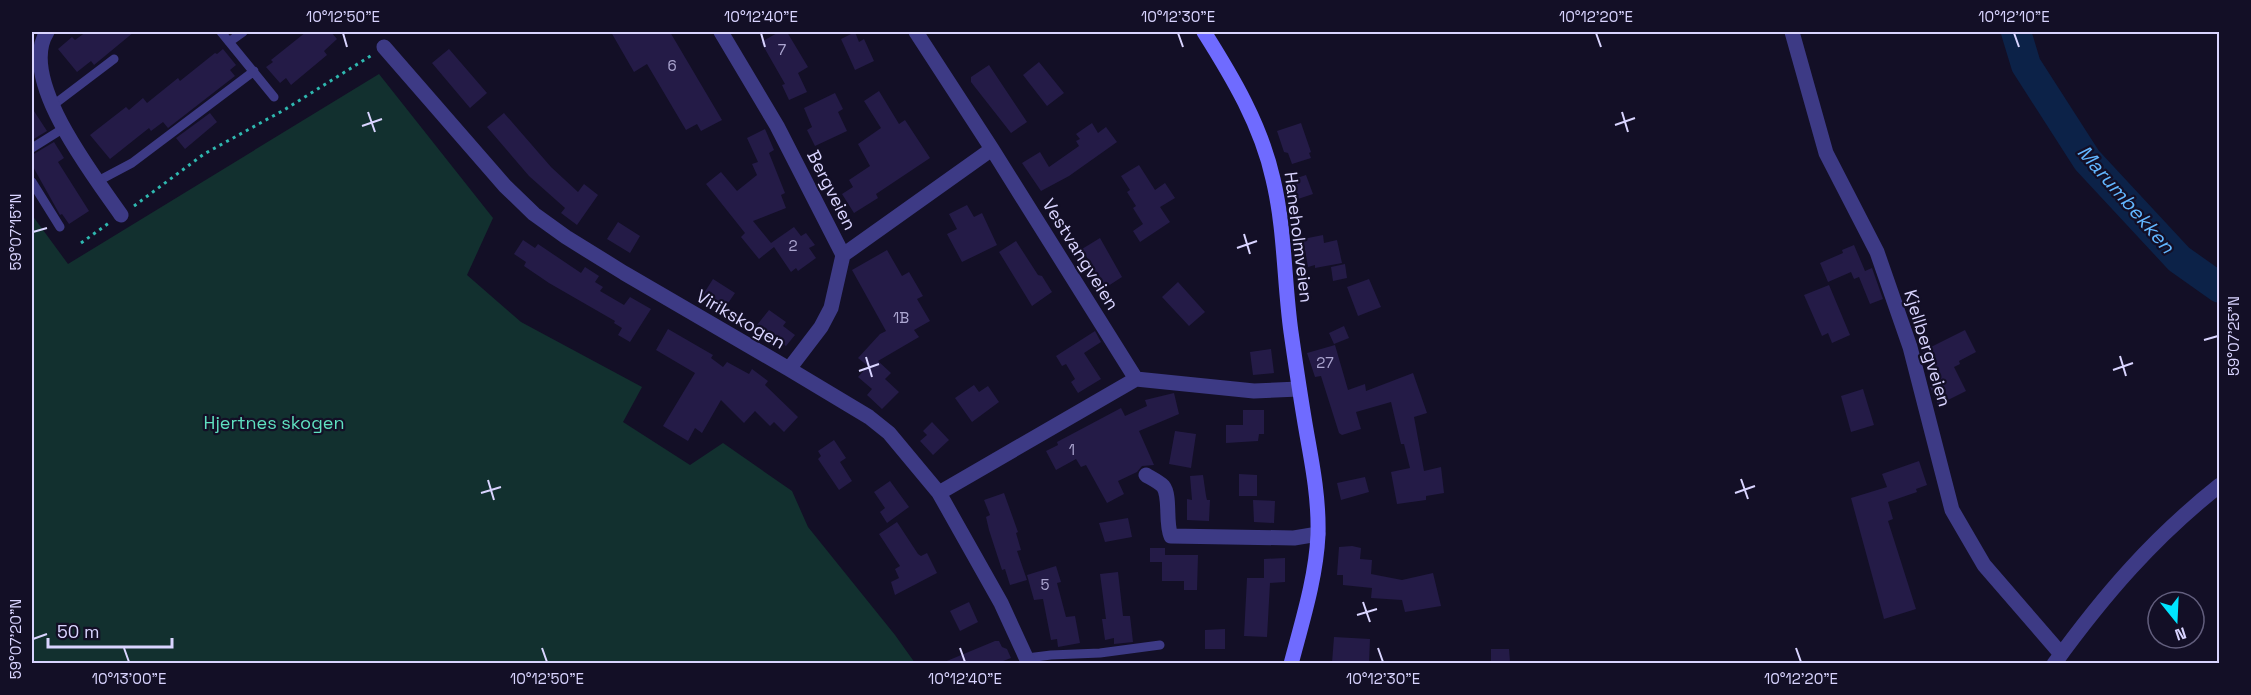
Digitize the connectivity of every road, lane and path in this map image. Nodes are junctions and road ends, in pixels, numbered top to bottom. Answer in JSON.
{"nodes":[{"id":1,"x":221,"y":32,"type":"edge"},
{"id":2,"x":243,"y":32,"type":"edge"},
{"id":3,"x":721,"y":32,"type":"edge"},
{"id":4,"x":916,"y":32,"type":"edge"},
{"id":5,"x":1204,"y":32,"type":"edge"},
{"id":6,"x":1792,"y":32,"type":"edge"},
{"id":7,"x":42,"y":33,"type":"edge"},
{"id":8,"x":230,"y":42,"type":"junction"},
{"id":9,"x":384,"y":48,"type":"joint"},
{"id":10,"x":114,"y":58,"type":"dead end"},
{"id":11,"x":254,"y":71,"type":"junction"},
{"id":12,"x":274,"y":97,"type":"dead end"},
{"id":13,"x":52,"y":106,"type":"junction"},
{"id":14,"x":63,"y":128,"type":"junction"},
{"id":15,"x":32,"y":148,"type":"edge"},
{"id":16,"x":992,"y":149,"type":"junction"},
{"id":17,"x":98,"y":181,"type":"junction"},
{"id":18,"x":32,"y":182,"type":"edge"},
{"id":19,"x":121,"y":215,"type":"junction"},
{"id":20,"x":60,"y":227,"type":"dead end"},
{"id":21,"x":81,"y":243,"type":"dead end"},
{"id":22,"x":843,"y":255,"type":"junction"},
{"id":23,"x":789,"y":369,"type":"junction"},
{"id":24,"x":1136,"y":379,"type":"junction"},
{"id":25,"x":1299,"y":389,"type":"junction"},
{"id":26,"x":1146,"y":475,"type":"dead end"},
{"id":27,"x":2220,"y":485,"type":"edge"},
{"id":28,"x":939,"y":493,"type":"junction"},
{"id":29,"x":1318,"y":534,"type":"junction"},
{"id":30,"x":1160,"y":645,"type":"dead end"},
{"id":31,"x":2058,"y":659,"type":"edge"},
{"id":32,"x":1028,"y":661,"type":"edge"},
{"id":33,"x":1291,"y":663,"type":"edge"}],
"edges":[{"from":1,"to":8,"type":"lane"},
{"from":2,"to":8,"type":"lane"},
{"from":3,"to":22,"type":"street","name":"Bergveien"},
{"from":4,"to":16,"type":"street","name":"Vestvangveien"},
{"from":5,"to":25,"type":"main road","name":"Haneholmveien"},
{"from":6,"to":31,"type":"street","name":"Kjellbergveien"},
{"from":7,"to":13,"type":"street"},
{"from":8,"to":11,"type":"lane"},
{"from":9,"to":19,"type":"path"},
{"from":9,"to":23,"type":"street","name":"Virikskogen"},
{"from":10,"to":13,"type":"lane"},
{"from":11,"to":12,"type":"lane"},
{"from":11,"to":17,"type":"lane"},
{"from":13,"to":14,"type":"street"},
{"from":14,"to":15,"type":"lane"},
{"from":14,"to":17,"type":"street"},
{"from":16,"to":22,"type":"street"},
{"from":16,"to":24,"type":"street","name":"Vestvangveien"},
{"from":17,"to":19,"type":"street"},
{"from":18,"to":20,"type":"lane"},
{"from":19,"to":21,"type":"path"},
{"from":22,"to":23,"type":"street","name":"Bergveien"},
{"from":23,"to":28,"type":"street","name":"Virikskogen"},
{"from":24,"to":25,"type":"street"},
{"from":24,"to":28,"type":"street"},
{"from":25,"to":29,"type":"main road","name":"Haneholmveien"},
{"from":26,"to":29,"type":"street"},
{"from":27,"to":31,"type":"street","name":"Kjellbergveien"},
{"from":28,"to":32,"type":"street","name":"Virikskogen"},
{"from":29,"to":33,"type":"main road","name":"Haneholmveien"},
{"from":30,"to":32,"type":"lane"}]}
